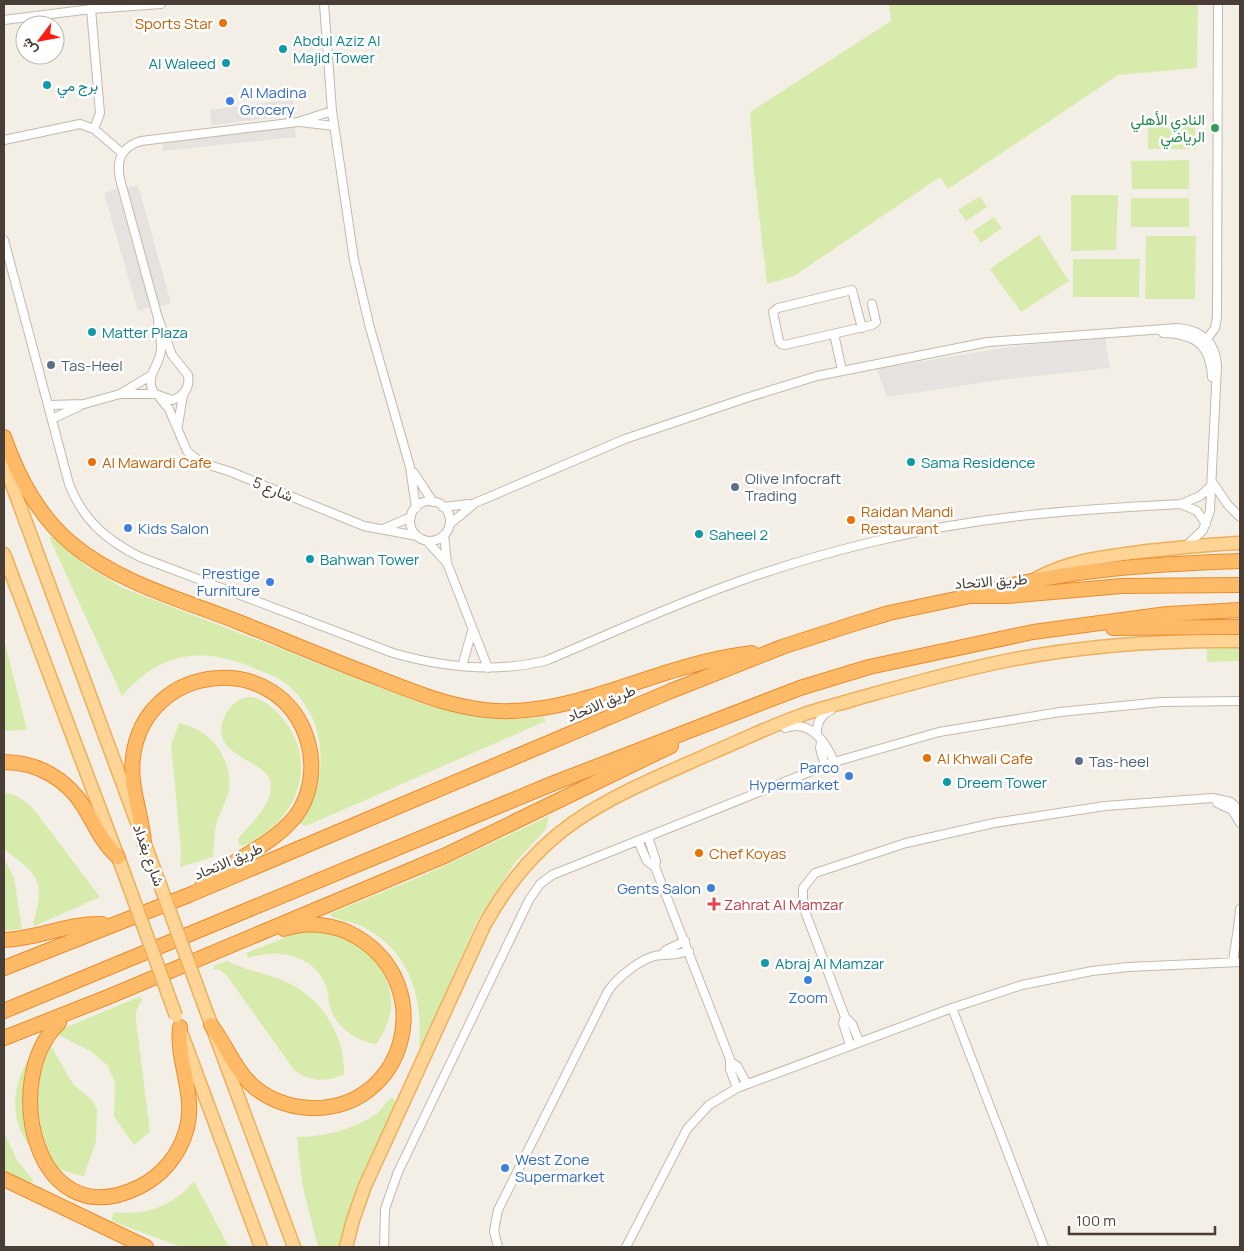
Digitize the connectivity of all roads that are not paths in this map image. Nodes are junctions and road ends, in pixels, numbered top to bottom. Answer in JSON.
{"nodes":[{"id":1,"x":161,"y":4,"type":"edge"},
{"id":2,"x":1218,"y":4,"type":"edge"},
{"id":3,"x":324,"y":5,"type":"edge"},
{"id":4,"x":91,"y":9,"type":"junction"},
{"id":5,"x":4,"y":20,"type":"edge"},
{"id":6,"x":332,"y":111,"type":"junction"},
{"id":7,"x":298,"y":122,"type":"junction"},
{"id":8,"x":334,"y":126,"type":"junction"},
{"id":9,"x":94,"y":129,"type":"junction"},
{"id":10,"x":4,"y":140,"type":"edge"},
{"id":11,"x":122,"y":153,"type":"junction"},
{"id":12,"x":4,"y":240,"type":"edge"},
{"id":13,"x":872,"y":304,"type":"dead end"},
{"id":14,"x":158,"y":318,"type":"junction"},
{"id":15,"x":862,"y":328,"type":"junction"},
{"id":16,"x":1149,"y":331,"type":"junction"},
{"id":17,"x":834,"y":334,"type":"junction"},
{"id":18,"x":1207,"y":339,"type":"junction"},
{"id":19,"x":177,"y":362,"type":"junction"},
{"id":20,"x":155,"y":367,"type":"junction"},
{"id":21,"x":842,"y":370,"type":"junction"},
{"id":22,"x":150,"y":376,"type":"junction"},
{"id":23,"x":1215,"y":393,"type":"junction"},
{"id":24,"x":120,"y":394,"type":"junction"},
{"id":25,"x":183,"y":395,"type":"junction"},
{"id":26,"x":158,"y":396,"type":"junction"},
{"id":27,"x":84,"y":404,"type":"junction"},
{"id":28,"x":49,"y":405,"type":"junction"},
{"id":29,"x":52,"y":419,"type":"junction"},
{"id":30,"x":178,"y":432,"type":"junction"},
{"id":31,"x":4,"y":437,"type":"edge"},
{"id":32,"x":4,"y":463,"type":"edge"},
{"id":33,"x":410,"y":467,"type":"junction"},
{"id":34,"x":1212,"y":485,"type":"junction"},
{"id":35,"x":433,"y":502,"type":"junction"},
{"id":36,"x":475,"y":503,"type":"junction"},
{"id":37,"x":1181,"y":504,"type":"junction"},
{"id":38,"x":443,"y":507,"type":"junction"},
{"id":39,"x":416,"y":508,"type":"junction"},
{"id":40,"x":411,"y":516,"type":"junction"},
{"id":41,"x":1240,"y":516,"type":"edge"},
{"id":42,"x":450,"y":524,"type":"junction"},
{"id":43,"x":1206,"y":524,"type":"junction"},
{"id":44,"x":381,"y":529,"type":"junction"},
{"id":45,"x":444,"y":535,"type":"junction"},
{"id":46,"x":417,"y":536,"type":"junction"},
{"id":47,"x":427,"y":541,"type":"junction"},
{"id":48,"x":1240,"y":543,"type":"edge"},
{"id":49,"x":1185,"y":547,"type":"junction"},
{"id":50,"x":4,"y":554,"type":"edge"},
{"id":51,"x":1240,"y":561,"type":"edge"},
{"id":52,"x":447,"y":562,"type":"junction"},
{"id":53,"x":1034,"y":579,"type":"junction"},
{"id":54,"x":1240,"y":586,"type":"edge"},
{"id":55,"x":970,"y":596,"type":"junction"},
{"id":56,"x":1240,"y":610,"type":"edge"},
{"id":57,"x":1087,"y":625,"type":"junction"},
{"id":58,"x":1240,"y":627,"type":"edge"},
{"id":59,"x":472,"y":630,"type":"junction"},
{"id":60,"x":1240,"y":641,"type":"edge"},
{"id":61,"x":782,"y":647,"type":"junction"},
{"id":62,"x":462,"y":666,"type":"junction"},
{"id":63,"x":488,"y":668,"type":"junction"},
{"id":64,"x":858,"y":699,"type":"junction"},
{"id":65,"x":1240,"y":701,"type":"edge"},
{"id":66,"x":717,"y":720,"type":"junction"},
{"id":67,"x":764,"y":730,"type":"junction"},
{"id":68,"x":819,"y":739,"type":"junction"},
{"id":69,"x":4,"y":762,"type":"edge"},
{"id":70,"x":834,"y":762,"type":"junction"},
{"id":71,"x":825,"y":766,"type":"junction"},
{"id":72,"x":1201,"y":800,"type":"junction"},
{"id":73,"x":1240,"y":812,"type":"edge"},
{"id":74,"x":1240,"y":822,"type":"edge"},
{"id":75,"x":648,"y":837,"type":"junction"},
{"id":76,"x":638,"y":841,"type":"junction"},
{"id":77,"x":144,"y":843,"type":"junction"},
{"id":78,"x":118,"y":857,"type":"junction"},
{"id":79,"x":655,"y":867,"type":"junction"},
{"id":80,"x":189,"y":895,"type":"junction"},
{"id":81,"x":1240,"y":909,"type":"edge"},
{"id":82,"x":111,"y":924,"type":"junction"},
{"id":83,"x":1240,"y":935,"type":"edge"},
{"id":84,"x":4,"y":940,"type":"edge"},
{"id":85,"x":240,"y":940,"type":"junction"},
{"id":86,"x":685,"y":941,"type":"junction"},
{"id":87,"x":689,"y":951,"type":"junction"},
{"id":88,"x":662,"y":955,"type":"junction"},
{"id":89,"x":1237,"y":962,"type":"edge"},
{"id":90,"x":4,"y":968,"type":"edge"},
{"id":91,"x":108,"y":997,"type":"junction"},
{"id":92,"x":952,"y":1008,"type":"junction"},
{"id":93,"x":4,"y":1011,"type":"edge"},
{"id":94,"x":845,"y":1017,"type":"junction"},
{"id":95,"x":178,"y":1022,"type":"junction"},
{"id":96,"x":212,"y":1025,"type":"junction"},
{"id":97,"x":4,"y":1038,"type":"edge"},
{"id":98,"x":859,"y":1041,"type":"junction"},
{"id":99,"x":850,"y":1045,"type":"junction"},
{"id":100,"x":27,"y":1048,"type":"dead end"},
{"id":101,"x":731,"y":1062,"type":"junction"},
{"id":102,"x":746,"y":1084,"type":"junction"},
{"id":103,"x":737,"y":1088,"type":"junction"},
{"id":104,"x":32,"y":1166,"type":"dead end"},
{"id":105,"x":4,"y":1179,"type":"edge"},
{"id":106,"x":146,"y":1247,"type":"edge"},
{"id":107,"x":261,"y":1247,"type":"edge"},
{"id":108,"x":294,"y":1247,"type":"edge"},
{"id":109,"x":346,"y":1247,"type":"edge"},
{"id":110,"x":384,"y":1247,"type":"edge"},
{"id":111,"x":498,"y":1247,"type":"edge"},
{"id":112,"x":626,"y":1247,"type":"edge"},
{"id":113,"x":1044,"y":1247,"type":"edge"}],
"edges":[{"from":1,"to":4,"type":"street"},
{"from":2,"to":18,"type":"street"},
{"from":3,"to":6,"type":"street"},
{"from":4,"to":5,"type":"street"},
{"from":4,"to":9,"type":"street"},
{"from":6,"to":7,"type":"street"},
{"from":6,"to":8,"type":"street"},
{"from":7,"to":8,"type":"street"},
{"from":7,"to":11,"type":"street"},
{"from":8,"to":33,"type":"street"},
{"from":9,"to":10,"type":"street"},
{"from":9,"to":11,"type":"street"},
{"from":11,"to":14,"type":"street"},
{"from":12,"to":28,"type":"street"},
{"from":13,"to":15,"type":"street"},
{"from":14,"to":19,"type":"street"},
{"from":14,"to":20,"type":"street"},
{"from":15,"to":17,"type":"street"},
{"from":15,"to":17,"type":"street"},
{"from":16,"to":18,"type":"street"},
{"from":16,"to":21,"type":"street"},
{"from":16,"to":23,"type":"street"},
{"from":17,"to":21,"type":"street"},
{"from":18,"to":23,"type":"street"},
{"from":19,"to":20,"type":"street"},
{"from":19,"to":25,"type":"street"},
{"from":20,"to":22,"type":"street"},
{"from":21,"to":36,"type":"street"},
{"from":22,"to":24,"type":"street"},
{"from":22,"to":26,"type":"street"},
{"from":23,"to":34,"type":"street"},
{"from":24,"to":26,"type":"street"},
{"from":24,"to":27,"type":"street"},
{"from":25,"to":26,"type":"street"},
{"from":25,"to":30,"type":"street"},
{"from":26,"to":30,"type":"street","name":"شارع 5"},
{"from":27,"to":28,"type":"street"},
{"from":27,"to":29,"type":"street"},
{"from":28,"to":29,"type":"street"},
{"from":29,"to":62,"type":"street"},
{"from":30,"to":44,"type":"street","name":"شارع 5"},
{"from":31,"to":61,"type":"highway"},
{"from":32,"to":77,"type":"main road","name":"شارع بغداد"},
{"from":33,"to":35,"type":"street"},
{"from":33,"to":39,"type":"street"},
{"from":34,"to":37,"type":"street"},
{"from":34,"to":41,"type":"street"},
{"from":34,"to":43,"type":"street"},
{"from":35,"to":38,"type":"street"},
{"from":35,"to":39,"type":"street"},
{"from":36,"to":38,"type":"street"},
{"from":36,"to":42,"type":"street"},
{"from":37,"to":43,"type":"street"},
{"from":37,"to":63,"type":"street"},
{"from":38,"to":42,"type":"street"},
{"from":39,"to":40,"type":"street"},
{"from":40,"to":44,"type":"street"},
{"from":40,"to":46,"type":"street"},
{"from":42,"to":45,"type":"street"},
{"from":43,"to":49,"type":"street"},
{"from":44,"to":46,"type":"street","name":"شارع 5"},
{"from":45,"to":47,"type":"street"},
{"from":45,"to":52,"type":"street"},
{"from":46,"to":47,"type":"street"},
{"from":47,"to":52,"type":"street"},
{"from":48,"to":49,"type":"main road"},
{"from":49,"to":53,"type":"main road"},
{"from":50,"to":78,"type":"main road","name":"شارع بغداد"},
{"from":51,"to":53,"type":"highway"},
{"from":52,"to":59,"type":"street"},
{"from":53,"to":55,"type":"highway"},
{"from":54,"to":55,"type":"highway","name":"طريق الاتحاد"},
{"from":55,"to":61,"type":"highway","name":"طريق الاتحاد"},
{"from":56,"to":57,"type":"highway"},
{"from":57,"to":58,"type":"highway"},
{"from":57,"to":66,"type":"highway"},
{"from":59,"to":62,"type":"street"},
{"from":59,"to":63,"type":"street"},
{"from":60,"to":64,"type":"main road"},
{"from":61,"to":80,"type":"highway","name":"طريق الاتحاد"},
{"from":62,"to":63,"type":"street"},
{"from":64,"to":67,"type":"main road"},
{"from":64,"to":68,"type":"street"},
{"from":65,"to":70,"type":"street"},
{"from":66,"to":85,"type":"highway"},
{"from":66,"to":93,"type":"highway"},
{"from":67,"to":68,"type":"street"},
{"from":67,"to":109,"type":"main road"},
{"from":68,"to":70,"type":"street"},
{"from":68,"to":71,"type":"street"},
{"from":69,"to":78,"type":"highway"},
{"from":70,"to":71,"type":"street"},
{"from":71,"to":75,"type":"street"},
{"from":72,"to":73,"type":"street"},
{"from":72,"to":74,"type":"street"},
{"from":72,"to":94,"type":"street"},
{"from":75,"to":76,"type":"street"},
{"from":75,"to":79,"type":"street"},
{"from":76,"to":79,"type":"street"},
{"from":76,"to":110,"type":"street"},
{"from":77,"to":80,"type":"highway"},
{"from":77,"to":96,"type":"main road","name":"شارع بغداد","bridge":true},
{"from":78,"to":95,"type":"main road","name":"شارع بغداد","bridge":true},
{"from":79,"to":86,"type":"street"},
{"from":80,"to":82,"type":"highway","name":"طريق الاتحاد"},
{"from":81,"to":83,"type":"street"},
{"from":82,"to":84,"type":"highway"},
{"from":82,"to":90,"type":"highway","name":"طريق الاتحاد"},
{"from":83,"to":89,"type":"street"},
{"from":85,"to":91,"type":"highway"},
{"from":85,"to":96,"type":"highway"},
{"from":86,"to":87,"type":"street"},
{"from":86,"to":88,"type":"street"},
{"from":87,"to":88,"type":"street"},
{"from":87,"to":101,"type":"street"},
{"from":88,"to":111,"type":"street"},
{"from":89,"to":92,"type":"street"},
{"from":91,"to":97,"type":"highway"},
{"from":91,"to":100,"type":"highway"},
{"from":92,"to":98,"type":"street"},
{"from":92,"to":113,"type":"street"},
{"from":94,"to":98,"type":"street"},
{"from":94,"to":99,"type":"street"},
{"from":95,"to":104,"type":"highway"},
{"from":95,"to":107,"type":"main road","name":"شارع بغداد"},
{"from":96,"to":108,"type":"main road","name":"شارع بغداد"},
{"from":98,"to":99,"type":"street"},
{"from":99,"to":102,"type":"street"},
{"from":101,"to":102,"type":"street"},
{"from":101,"to":103,"type":"street"},
{"from":102,"to":103,"type":"street"},
{"from":103,"to":112,"type":"street"},
{"from":105,"to":106,"type":"highway"}]}
